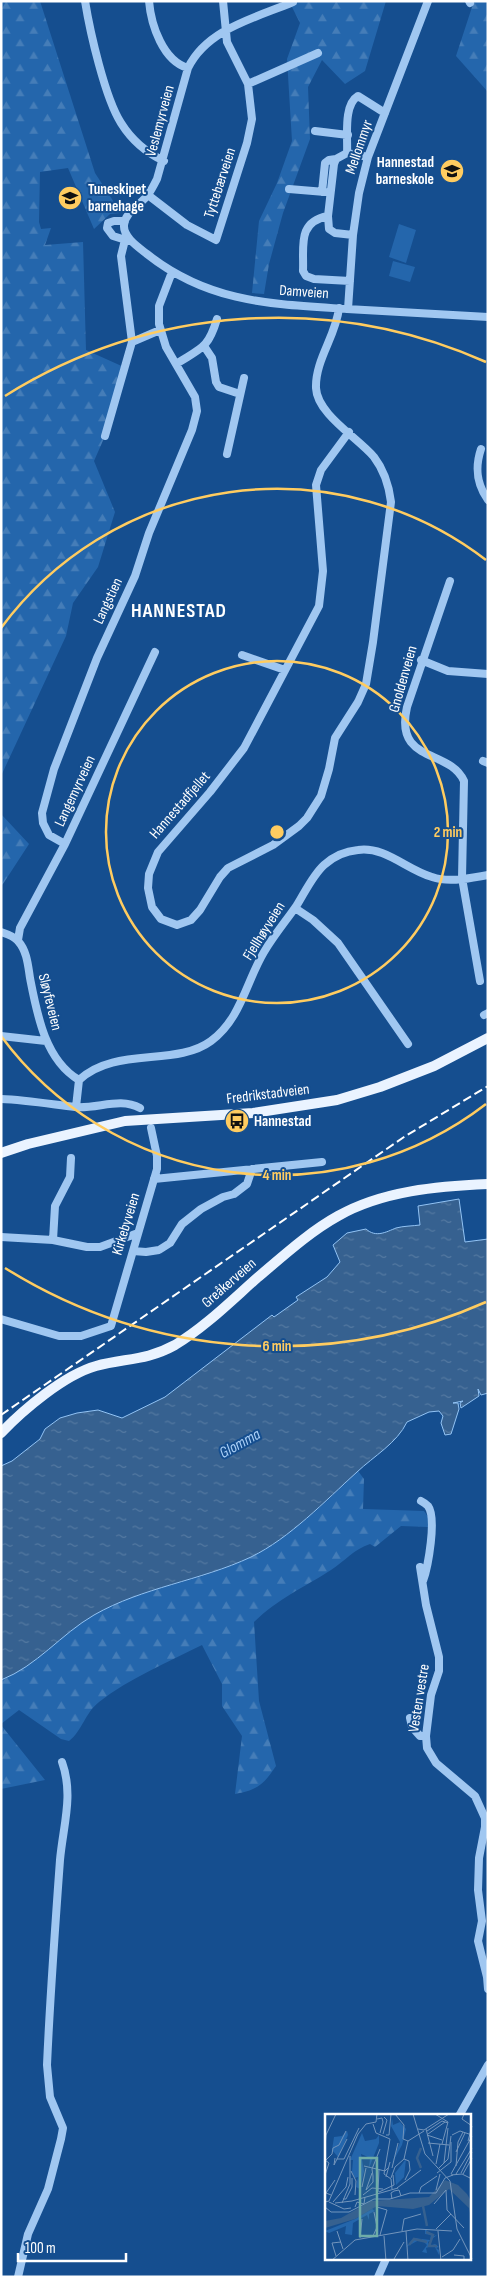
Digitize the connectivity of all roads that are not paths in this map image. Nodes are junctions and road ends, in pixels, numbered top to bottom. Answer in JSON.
{"nodes":[{"id":1,"x":85,"y":1,"type":"edge"},
{"id":2,"x":149,"y":1,"type":"edge"},
{"id":3,"x":223,"y":1,"type":"edge"},
{"id":4,"x":428,"y":1,"type":"edge"},
{"id":5,"x":292,"y":2,"type":"edge"},
{"id":6,"x":224,"y":32,"type":"junction"},
{"id":7,"x":318,"y":53,"type":"dead end"},
{"id":8,"x":188,"y":68,"type":"junction"},
{"id":9,"x":248,"y":84,"type":"junction"},
{"id":10,"x":385,"y":113,"type":"junction"},
{"id":11,"x":315,"y":131,"type":"dead end"},
{"id":12,"x":348,"y":136,"type":"junction"},
{"id":13,"x":347,"y":153,"type":"junction"},
{"id":14,"x":368,"y":157,"type":"junction"},
{"id":15,"x":164,"y":161,"type":"junction"},
{"id":16,"x":289,"y":189,"type":"dead end"},
{"id":17,"x":326,"y":192,"type":"junction"},
{"id":18,"x":148,"y":196,"type":"junction"},
{"id":19,"x":328,"y":216,"type":"junction"},
{"id":20,"x":125,"y":221,"type":"junction"},
{"id":21,"x":353,"y":235,"type":"junction"},
{"id":22,"x":124,"y":240,"type":"junction"},
{"id":23,"x":133,"y":243,"type":"junction"},
{"id":24,"x":172,"y":272,"type":"junction"},
{"id":25,"x":350,"y":281,"type":"junction"},
{"id":26,"x":339,"y":308,"type":"junction"},
{"id":27,"x":348,"y":309,"type":"junction"},
{"id":28,"x":488,"y":317,"type":"edge"},
{"id":29,"x":217,"y":319,"type":"dead end"},
{"id":30,"x":160,"y":330,"type":"junction"},
{"id":31,"x":132,"y":342,"type":"junction"},
{"id":32,"x":204,"y":346,"type":"junction"},
{"id":33,"x":176,"y":364,"type":"junction"},
{"id":34,"x":244,"y":378,"type":"dead end"},
{"id":35,"x":240,"y":394,"type":"junction"},
{"id":36,"x":349,"y":432,"type":"junction"},
{"id":37,"x":106,"y":436,"type":"dead end"},
{"id":38,"x":481,"y":449,"type":"dead end"},
{"id":39,"x":227,"y":454,"type":"dead end"},
{"id":40,"x":488,"y":500,"type":"edge"},
{"id":41,"x":450,"y":581,"type":"dead end"},
{"id":42,"x":155,"y":652,"type":"dead end"},
{"id":43,"x":242,"y":655,"type":"dead end"},
{"id":44,"x":421,"y":660,"type":"junction"},
{"id":45,"x":285,"y":670,"type":"junction"},
{"id":46,"x":488,"y":674,"type":"edge"},
{"id":47,"x":65,"y":844,"type":"junction"},
{"id":48,"x":488,"y":875,"type":"edge"},
{"id":49,"x":462,"y":878,"type":"junction"},
{"id":50,"x":295,"y":908,"type":"junction"},
{"id":51,"x":1,"y":932,"type":"edge"},
{"id":52,"x":18,"y":940,"type":"junction"},
{"id":53,"x":480,"y":981,"type":"dead end"},
{"id":54,"x":1,"y":1036,"type":"edge"},
{"id":55,"x":488,"y":1038,"type":"edge"},
{"id":56,"x":46,"y":1041,"type":"junction"},
{"id":57,"x":408,"y":1044,"type":"dead end"},
{"id":58,"x":79,"y":1080,"type":"junction"},
{"id":59,"x":1,"y":1099,"type":"edge"},
{"id":60,"x":76,"y":1107,"type":"junction"},
{"id":61,"x":140,"y":1108,"type":"dead end"},
{"id":62,"x":151,"y":1128,"type":"dead end"},
{"id":63,"x":42,"y":1142,"type":"junction"},
{"id":64,"x":1,"y":1153,"type":"edge"},
{"id":65,"x":71,"y":1158,"type":"dead end"},
{"id":66,"x":1,"y":1160,"type":"edge"},
{"id":67,"x":322,"y":1162,"type":"dead end"},
{"id":68,"x":252,"y":1169,"type":"junction"},
{"id":69,"x":154,"y":1179,"type":"junction"},
{"id":70,"x":488,"y":1184,"type":"edge"},
{"id":71,"x":138,"y":1233,"type":"junction"},
{"id":72,"x":1,"y":1237,"type":"edge"},
{"id":73,"x":53,"y":1240,"type":"junction"},
{"id":74,"x":133,"y":1251,"type":"junction"},
{"id":75,"x":1,"y":1319,"type":"edge"},
{"id":76,"x":1,"y":1433,"type":"edge"},
{"id":77,"x":421,"y":1501,"type":"dead end"},
{"id":78,"x":420,"y":1567,"type":"dead end"},
{"id":79,"x":423,"y":1581,"type":"junction"},
{"id":80,"x":410,"y":1718,"type":"dead end"},
{"id":81,"x":426,"y":1736,"type":"junction"},
{"id":82,"x":62,"y":1762,"type":"dead end"},
{"id":83,"x":488,"y":1989,"type":"edge"},
{"id":84,"x":488,"y":2065,"type":"edge"},
{"id":85,"x":460,"y":2114,"type":"edge"},
{"id":86,"x":386,"y":2260,"type":"edge"},
{"id":87,"x":18,"y":2277,"type":"edge"},
{"id":88,"x":378,"y":2277,"type":"edge"}],
"edges":[{"from":1,"to":15,"type":"street"},
{"from":2,"to":8,"type":"street"},
{"from":3,"to":6,"type":"street","name":"Tyttebærveien"},
{"from":4,"to":10,"type":"street","name":"Mellommyr"},
{"from":5,"to":6,"type":"street"},
{"from":6,"to":8,"type":"street","name":"Veslemyrveien"},
{"from":6,"to":9,"type":"street","name":"Tyttebærveien"},
{"from":7,"to":9,"type":"street"},
{"from":8,"to":15,"type":"street","name":"Veslemyrveien"},
{"from":9,"to":18,"type":"street","name":"Tyttebærveien"},
{"from":10,"to":12,"type":"street"},
{"from":10,"to":14,"type":"street","name":"Mellommyr"},
{"from":11,"to":12,"type":"street"},
{"from":12,"to":13,"type":"street"},
{"from":13,"to":14,"type":"street"},
{"from":13,"to":17,"type":"street"},
{"from":14,"to":21,"type":"street","name":"Mellommyr"},
{"from":15,"to":18,"type":"street","name":"Veslemyrveien"},
{"from":16,"to":17,"type":"street"},
{"from":17,"to":19,"type":"street"},
{"from":18,"to":20,"type":"street","name":"Veslemyrveien"},
{"from":19,"to":21,"type":"street"},
{"from":19,"to":25,"type":"street"},
{"from":20,"to":22,"type":"street","name":"Damveien"},
{"from":20,"to":23,"type":"street"},
{"from":21,"to":25,"type":"street","name":"Mellommyr"},
{"from":22,"to":23,"type":"street","name":"Damveien"},
{"from":22,"to":31,"type":"street"},
{"from":23,"to":24,"type":"street","name":"Damveien"},
{"from":24,"to":26,"type":"street","name":"Damveien"},
{"from":24,"to":30,"type":"street","name":"Langstien"},
{"from":25,"to":27,"type":"street","name":"Mellommyr"},
{"from":26,"to":27,"type":"street","name":"Damveien"},
{"from":26,"to":36,"type":"street","name":"Hannestadfjellet"},
{"from":27,"to":28,"type":"street","name":"Damveien"},
{"from":29,"to":32,"type":"street"},
{"from":30,"to":31,"type":"street"},
{"from":30,"to":33,"type":"street","name":"Langstien"},
{"from":31,"to":37,"type":"street"},
{"from":32,"to":33,"type":"street"},
{"from":32,"to":35,"type":"street"},
{"from":33,"to":47,"type":"street","name":"Langstien"},
{"from":34,"to":35,"type":"street"},
{"from":35,"to":39,"type":"street"},
{"from":36,"to":45,"type":"street","name":"Hannestadfjellet"},
{"from":36,"to":45,"type":"street","name":"Hannestadfjellet"},
{"from":38,"to":40,"type":"street"},
{"from":41,"to":44,"type":"street","name":"Gnoldenveien"},
{"from":42,"to":47,"type":"street","name":"Langemyrveien"},
{"from":43,"to":45,"type":"street"},
{"from":44,"to":46,"type":"street"},
{"from":44,"to":49,"type":"street","name":"Gnoldenveien"},
{"from":47,"to":52,"type":"street","name":"Langemyrveien"},
{"from":48,"to":49,"type":"street","name":"Fjellhøyveien"},
{"from":49,"to":50,"type":"street","name":"Fjellhøyveien"},
{"from":49,"to":53,"type":"street","name":"Gnoldenveien"},
{"from":50,"to":57,"type":"street"},
{"from":50,"to":58,"type":"street","name":"Fjellhøyveien"},
{"from":51,"to":52,"type":"street"},
{"from":52,"to":56,"type":"street","name":"Sløyfeveien"},
{"from":54,"to":56,"type":"street"},
{"from":55,"to":63,"type":"main road","name":"Fredrikstadveien"},
{"from":56,"to":58,"type":"street","name":"Sløyfeveien"},
{"from":58,"to":60,"type":"street"},
{"from":59,"to":60,"type":"street"},
{"from":60,"to":61,"type":"street"},
{"from":62,"to":69,"type":"street","name":"Kirkebyveien"},
{"from":63,"to":64,"type":"main road","name":"Fredrikstadveien"},
{"from":63,"to":66,"type":"main road","name":"Fredrikstadveien"},
{"from":65,"to":73,"type":"street"},
{"from":67,"to":68,"type":"street"},
{"from":68,"to":69,"type":"street"},
{"from":68,"to":74,"type":"street"},
{"from":69,"to":71,"type":"street","name":"Kirkebyveien"},
{"from":70,"to":76,"type":"main road","name":"Greåkerveien"},
{"from":71,"to":73,"type":"street"},
{"from":71,"to":74,"type":"street","name":"Kirkebyveien"},
{"from":72,"to":73,"type":"street"},
{"from":74,"to":75,"type":"street","name":"Kirkebyveien"},
{"from":77,"to":79,"type":"street"},
{"from":78,"to":79,"type":"street","name":"Vesten vestre"},
{"from":79,"to":81,"type":"street","name":"Vesten vestre"},
{"from":80,"to":81,"type":"street"},
{"from":81,"to":83,"type":"street","name":"Vesten vestre"},
{"from":82,"to":87,"type":"street"},
{"from":84,"to":85,"type":"street"},
{"from":86,"to":88,"type":"street"}]}
